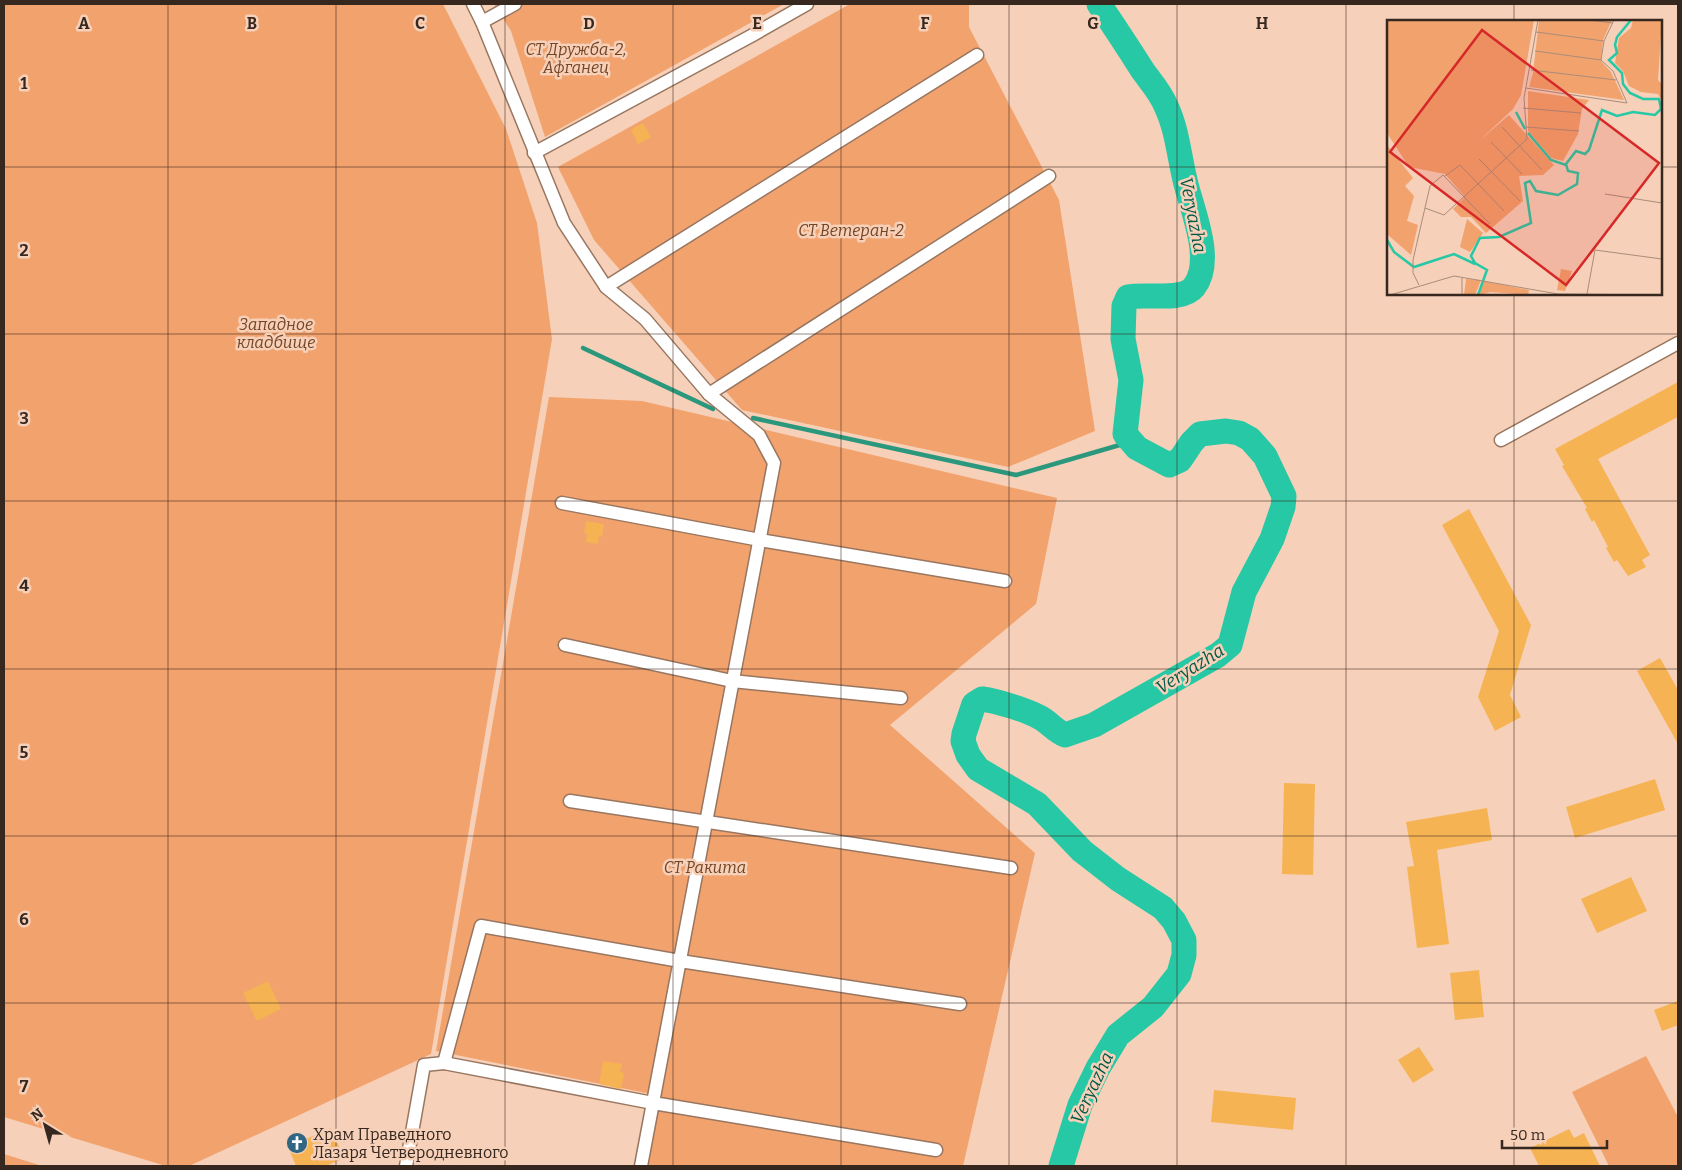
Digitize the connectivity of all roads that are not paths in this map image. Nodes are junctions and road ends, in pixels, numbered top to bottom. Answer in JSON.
{"nodes":[{"id":1,"x":473,"y":4,"type":"edge"},
{"id":2,"x":515,"y":4,"type":"edge"},
{"id":3,"x":806,"y":4,"type":"edge"},
{"id":4,"x":482,"y":22,"type":"junction"},
{"id":5,"x":977,"y":55,"type":"dead end"},
{"id":6,"x":534,"y":153,"type":"junction"},
{"id":7,"x":1049,"y":176,"type":"dead end"},
{"id":8,"x":606,"y":287,"type":"junction"},
{"id":9,"x":1678,"y":343,"type":"edge"},
{"id":10,"x":709,"y":394,"type":"junction"},
{"id":11,"x":1502,"y":440,"type":"dead end"},
{"id":12,"x":562,"y":503,"type":"dead end"},
{"id":13,"x":760,"y":540,"type":"junction"},
{"id":14,"x":1005,"y":581,"type":"dead end"},
{"id":15,"x":565,"y":645,"type":"dead end"},
{"id":16,"x":732,"y":681,"type":"junction"},
{"id":17,"x":902,"y":698,"type":"dead end"},
{"id":18,"x":570,"y":801,"type":"dead end"},
{"id":19,"x":707,"y":821,"type":"junction"},
{"id":20,"x":1011,"y":868,"type":"dead end"},
{"id":21,"x":680,"y":961,"type":"junction"},
{"id":22,"x":960,"y":1004,"type":"dead end"},
{"id":23,"x":444,"y":1063,"type":"junction"},
{"id":24,"x":653,"y":1103,"type":"junction"},
{"id":25,"x":936,"y":1150,"type":"dead end"},
{"id":26,"x":406,"y":1166,"type":"edge"},
{"id":27,"x":642,"y":1166,"type":"edge"}],
"edges":[{"from":1,"to":4,"type":"street"},
{"from":2,"to":4,"type":"street"},
{"from":3,"to":6,"type":"street"},
{"from":4,"to":6,"type":"street"},
{"from":5,"to":8,"type":"street"},
{"from":6,"to":8,"type":"street"},
{"from":7,"to":10,"type":"street"},
{"from":8,"to":10,"type":"street"},
{"from":9,"to":11,"type":"street"},
{"from":10,"to":13,"type":"street"},
{"from":12,"to":13,"type":"street"},
{"from":13,"to":14,"type":"street"},
{"from":13,"to":16,"type":"street"},
{"from":15,"to":16,"type":"street"},
{"from":16,"to":17,"type":"street"},
{"from":16,"to":19,"type":"street"},
{"from":18,"to":19,"type":"street"},
{"from":19,"to":20,"type":"street"},
{"from":19,"to":21,"type":"street"},
{"from":21,"to":22,"type":"street"},
{"from":21,"to":23,"type":"street"},
{"from":21,"to":24,"type":"street"},
{"from":23,"to":24,"type":"street"},
{"from":23,"to":26,"type":"street"},
{"from":24,"to":25,"type":"street"},
{"from":24,"to":27,"type":"street"}]}
